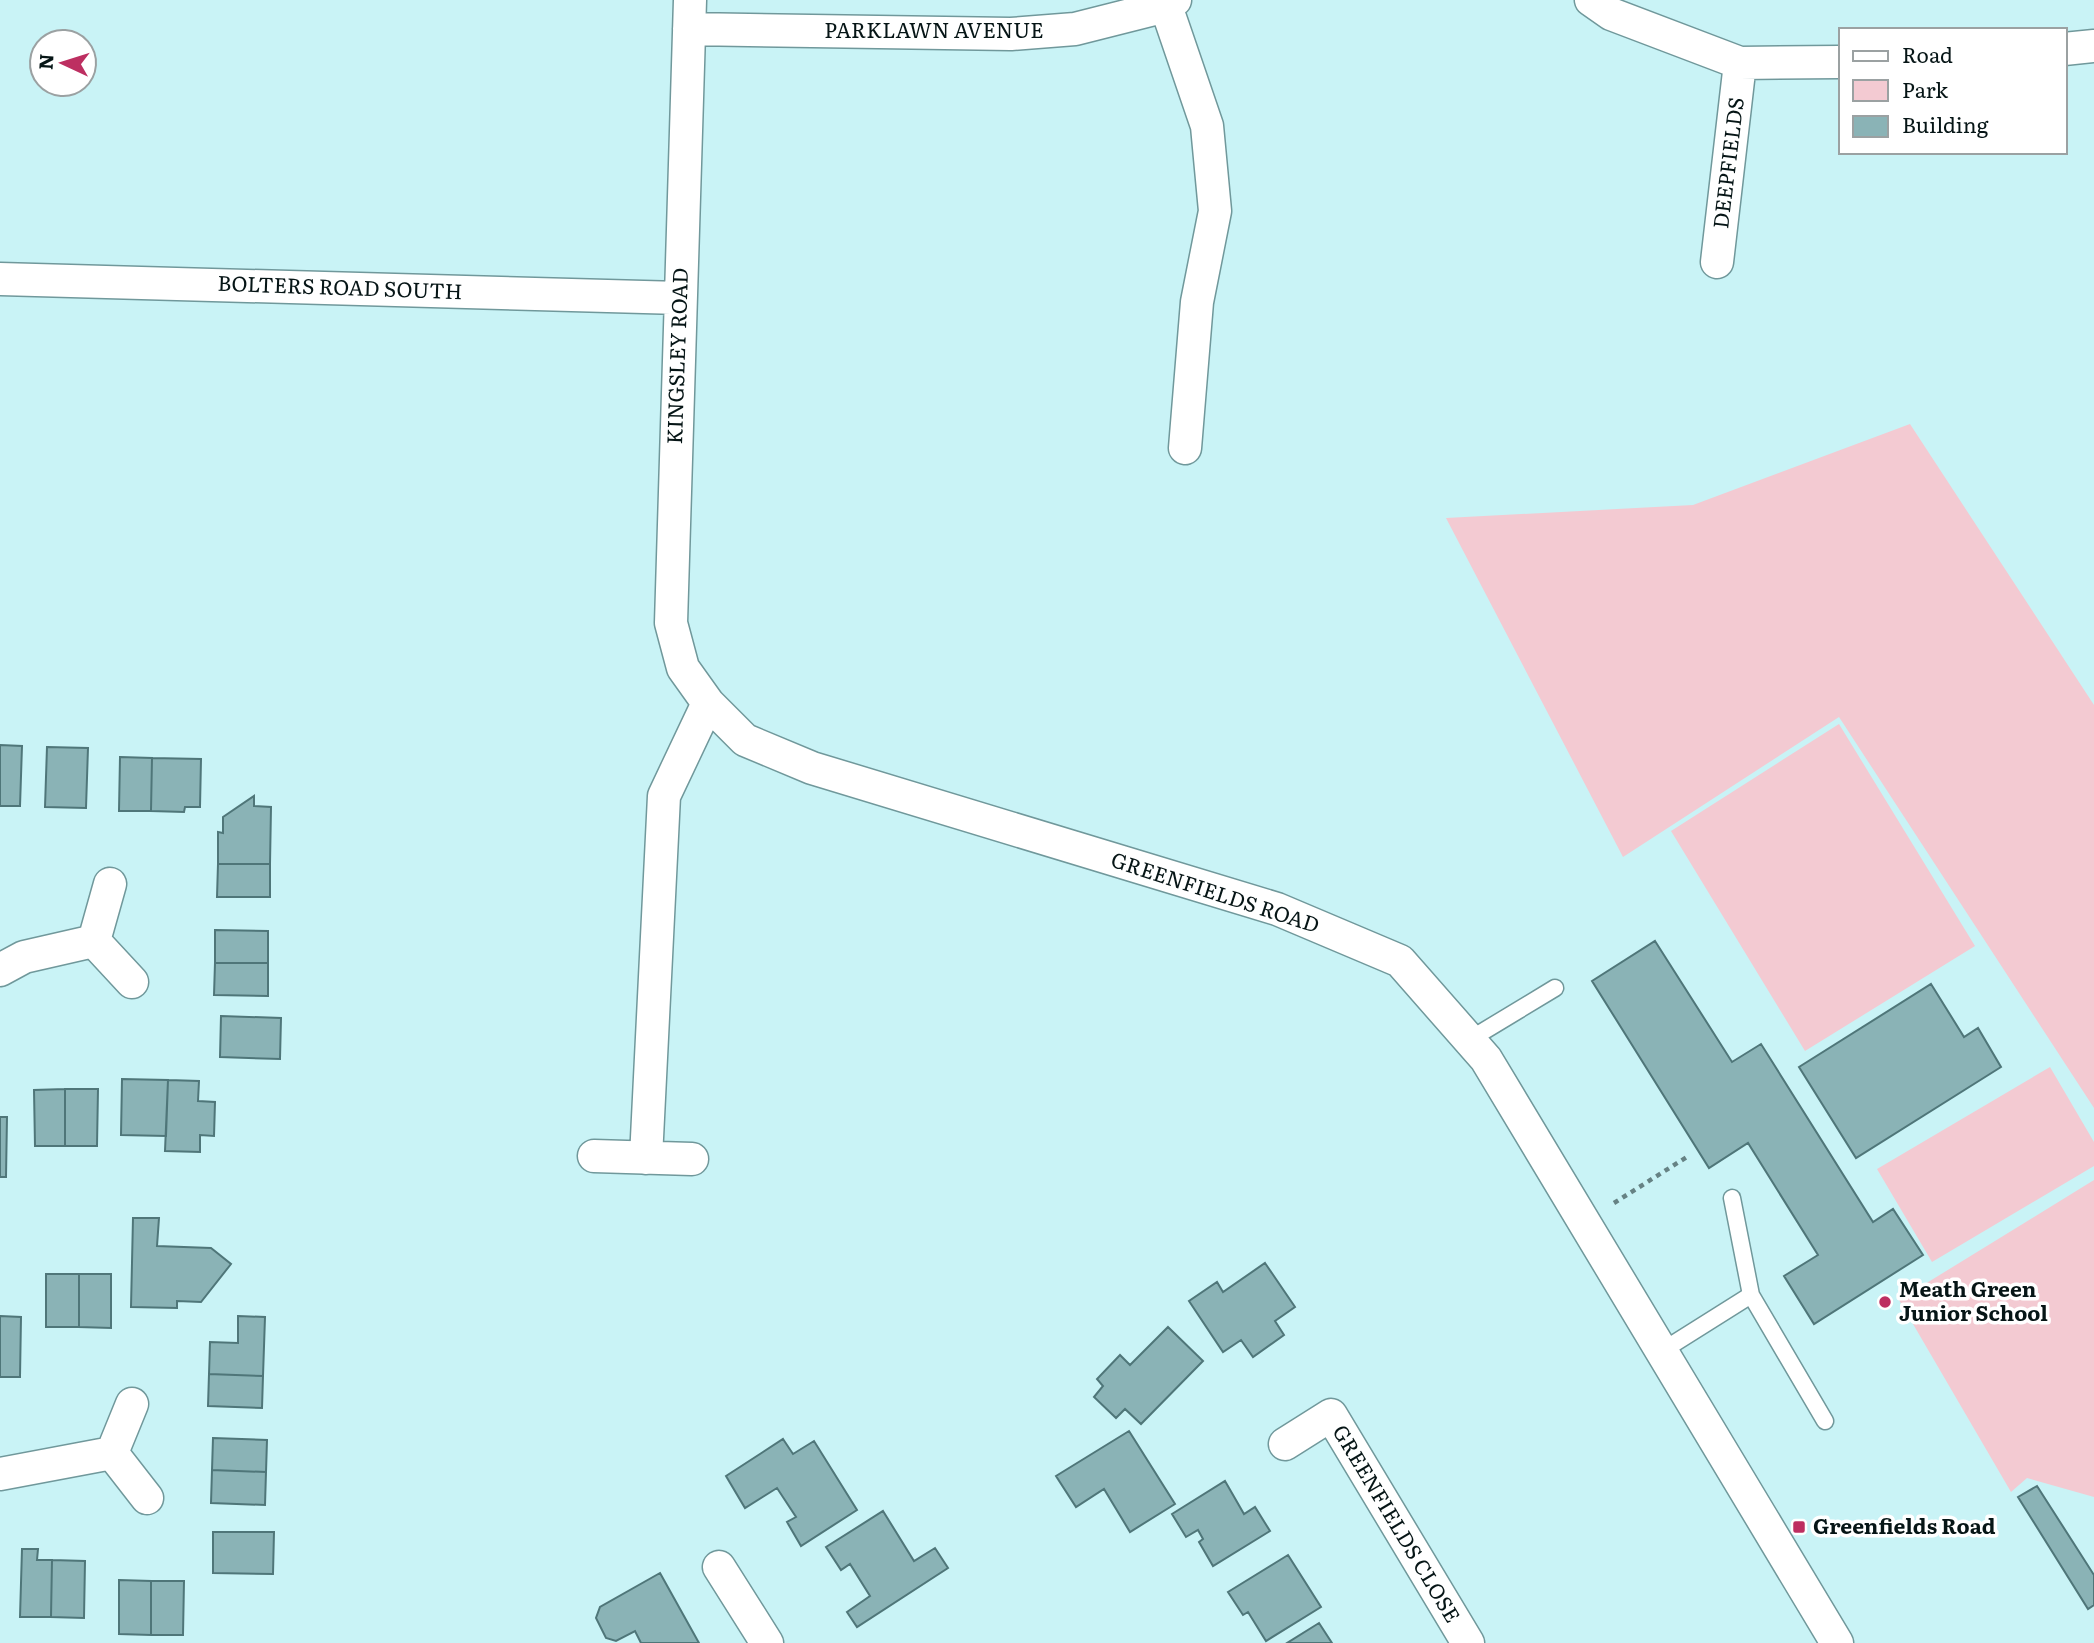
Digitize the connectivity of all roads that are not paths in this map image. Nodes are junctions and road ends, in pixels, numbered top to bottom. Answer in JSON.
{"nodes":[{"id":1,"x":1591,"y":0,"type":"edge"},
{"id":2,"x":1170,"y":3,"type":"edge"},
{"id":3,"x":689,"y":15,"type":"edge"},
{"id":4,"x":2094,"y":46,"type":"edge"},
{"id":5,"x":2066,"y":49,"type":"edge"},
{"id":6,"x":1839,"y":62,"type":"edge"},
{"id":7,"x":1740,"y":63,"type":"junction"},
{"id":8,"x":1717,"y":262,"type":"dead end"},
{"id":9,"x":0,"y":279,"type":"edge"},
{"id":10,"x":680,"y":298,"type":"junction"},
{"id":11,"x":1185,"y":448,"type":"dead end"},
{"id":12,"x":708,"y":703,"type":"junction"},
{"id":13,"x":110,"y":884,"type":"dead end"},
{"id":14,"x":94,"y":941,"type":"junction"},
{"id":15,"x":0,"y":970,"type":"edge"},
{"id":16,"x":132,"y":982,"type":"dead end"},
{"id":17,"x":1555,"y":988,"type":"dead end"},
{"id":18,"x":1469,"y":1040,"type":"junction"},
{"id":19,"x":594,"y":1156,"type":"dead end"},
{"id":20,"x":646,"y":1158,"type":"junction"},
{"id":21,"x":692,"y":1159,"type":"dead end"},
{"id":22,"x":1732,"y":1198,"type":"dead end"},
{"id":23,"x":1751,"y":1295,"type":"junction"},
{"id":24,"x":1662,"y":1351,"type":"junction"},
{"id":25,"x":132,"y":1404,"type":"dead end"},
{"id":26,"x":1825,"y":1420,"type":"dead end"},
{"id":27,"x":1285,"y":1444,"type":"dead end"},
{"id":28,"x":112,"y":1453,"type":"junction"},
{"id":29,"x":0,"y":1474,"type":"edge"},
{"id":30,"x":148,"y":1498,"type":"dead end"},
{"id":31,"x":719,"y":1567,"type":"dead end"},
{"id":32,"x":767,"y":1643,"type":"edge"},
{"id":33,"x":1468,"y":1643,"type":"edge"},
{"id":34,"x":1837,"y":1643,"type":"edge"}],
"edges":[{"from":1,"to":7,"type":"street"},
{"from":2,"to":3,"type":"street","name":"PARKLAWN AVENUE"},
{"from":2,"to":11,"type":"street"},
{"from":3,"to":10,"type":"street","name":"KINGSLEY ROAD"},
{"from":4,"to":5,"type":"street"},
{"from":6,"to":7,"type":"street"},
{"from":7,"to":8,"type":"street","name":"DEEPFIELDS"},
{"from":9,"to":10,"type":"street","name":"BOLTERS ROAD SOUTH"},
{"from":10,"to":12,"type":"street","name":"KINGSLEY ROAD"},
{"from":12,"to":18,"type":"street","name":"GREENFIELDS ROAD"},
{"from":12,"to":20,"type":"street"},
{"from":13,"to":14,"type":"street"},
{"from":14,"to":15,"type":"street"},
{"from":14,"to":16,"type":"street"},
{"from":17,"to":18,"type":"lane"},
{"from":18,"to":24,"type":"street","name":"GREENFIELDS ROAD"},
{"from":19,"to":20,"type":"street"},
{"from":20,"to":21,"type":"street"},
{"from":22,"to":23,"type":"lane"},
{"from":23,"to":24,"type":"lane"},
{"from":23,"to":26,"type":"lane"},
{"from":24,"to":34,"type":"street","name":"GREENFIELDS ROAD"},
{"from":25,"to":28,"type":"street"},
{"from":27,"to":33,"type":"street","name":"GREENFIELDS CLOSE"},
{"from":28,"to":29,"type":"street"},
{"from":28,"to":30,"type":"street"},
{"from":31,"to":32,"type":"street"}]}
